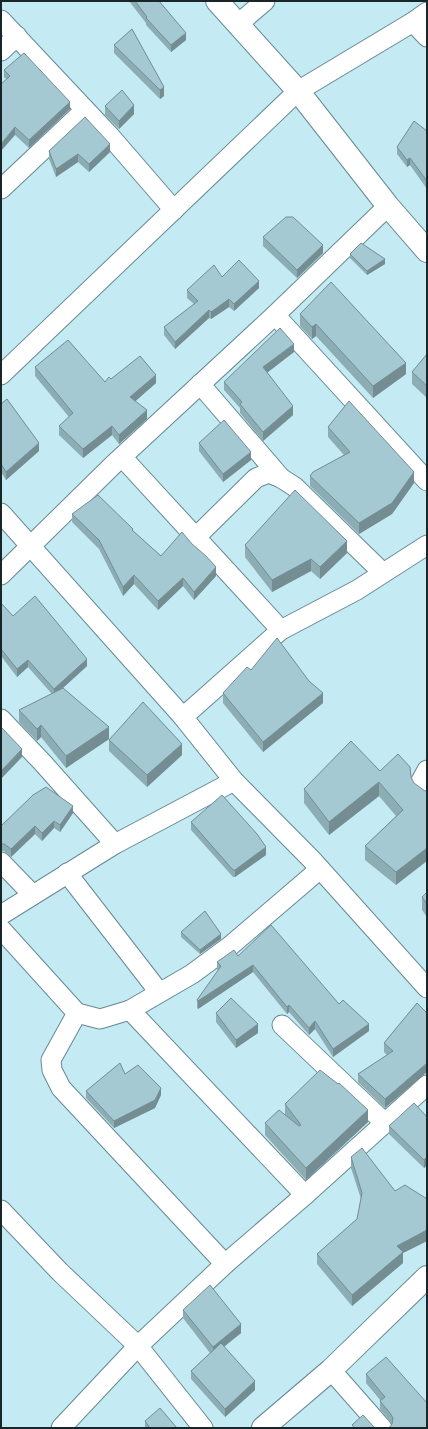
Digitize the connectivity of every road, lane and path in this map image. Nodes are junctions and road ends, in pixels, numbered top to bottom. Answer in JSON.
{"nodes":[{"id":1,"x":217,"y":1,"type":"edge"},
{"id":2,"x":265,"y":1,"type":"edge"},
{"id":3,"x":420,"y":17,"type":"edge"},
{"id":4,"x":1,"y":20,"type":"edge"},
{"id":5,"x":238,"y":24,"type":"junction"},
{"id":6,"x":17,"y":36,"type":"junction"},
{"id":7,"x":427,"y":37,"type":"edge"},
{"id":8,"x":1,"y":51,"type":"edge"},
{"id":9,"x":298,"y":91,"type":"junction"},
{"id":10,"x":85,"y":110,"type":"junction"},
{"id":11,"x":1,"y":189,"type":"edge"},
{"id":12,"x":388,"y":206,"type":"junction"},
{"id":13,"x":174,"y":210,"type":"junction"},
{"id":14,"x":427,"y":251,"type":"edge"},
{"id":15,"x":275,"y":315,"type":"junction"},
{"id":16,"x":1,"y":375,"type":"edge"},
{"id":17,"x":200,"y":384,"type":"junction"},
{"id":18,"x":122,"y":457,"type":"junction"},
{"id":19,"x":281,"y":478,"type":"junction"},
{"id":20,"x":427,"y":481,"type":"edge"},
{"id":21,"x":1,"y":513,"type":"edge"},
{"id":22,"x":196,"y":537,"type":"junction"},
{"id":23,"x":427,"y":545,"type":"edge"},
{"id":24,"x":30,"y":546,"type":"junction"},
{"id":25,"x":383,"y":573,"type":"junction"},
{"id":26,"x":1,"y":575,"type":"edge"},
{"id":27,"x":281,"y":630,"type":"junction"},
{"id":28,"x":183,"y":717,"type":"junction"},
{"id":29,"x":1,"y":719,"type":"edge"},
{"id":30,"x":427,"y":770,"type":"edge"},
{"id":31,"x":234,"y":782,"type":"junction"},
{"id":32,"x":427,"y":794,"type":"edge"},
{"id":33,"x":115,"y":844,"type":"junction"},
{"id":34,"x":1,"y":862,"type":"edge"},
{"id":35,"x":320,"y":868,"type":"junction"},
{"id":36,"x":67,"y":873,"type":"junction"},
{"id":37,"x":33,"y":895,"type":"junction"},
{"id":38,"x":1,"y":915,"type":"edge"},
{"id":39,"x":1,"y":929,"type":"edge"},
{"id":40,"x":427,"y":988,"type":"edge"},
{"id":41,"x":159,"y":992,"type":"junction"},
{"id":42,"x":130,"y":1010,"type":"junction"},
{"id":43,"x":77,"y":1013,"type":"junction"},
{"id":44,"x":282,"y":1025,"type":"dead end"},
{"id":45,"x":427,"y":1085,"type":"edge"},
{"id":46,"x":385,"y":1123,"type":"junction"},
{"id":47,"x":305,"y":1194,"type":"junction"},
{"id":48,"x":1,"y":1210,"type":"edge"},
{"id":49,"x":225,"y":1264,"type":"junction"},
{"id":50,"x":427,"y":1277,"type":"edge"},
{"id":51,"x":138,"y":1346,"type":"junction"},
{"id":52,"x":331,"y":1370,"type":"junction"},
{"id":53,"x":61,"y":1428,"type":"edge"},
{"id":54,"x":203,"y":1428,"type":"edge"},
{"id":55,"x":263,"y":1428,"type":"edge"},
{"id":56,"x":382,"y":1428,"type":"edge"}],
"edges":[{"from":1,"to":5,"type":"main road"},
{"from":2,"to":5,"type":"street"},
{"from":3,"to":7,"type":"street"},
{"from":3,"to":9,"type":"street"},
{"from":4,"to":6,"type":"street"},
{"from":5,"to":9,"type":"main road"},
{"from":6,"to":8,"type":"street"},
{"from":6,"to":10,"type":"street"},
{"from":9,"to":12,"type":"main road"},
{"from":9,"to":13,"type":"street"},
{"from":10,"to":11,"type":"street"},
{"from":10,"to":13,"type":"street"},
{"from":12,"to":14,"type":"main road"},
{"from":12,"to":15,"type":"street"},
{"from":13,"to":16,"type":"street"},
{"from":15,"to":17,"type":"street"},
{"from":15,"to":20,"type":"street"},
{"from":17,"to":18,"type":"street"},
{"from":17,"to":19,"type":"street"},
{"from":18,"to":22,"type":"street"},
{"from":18,"to":24,"type":"street"},
{"from":19,"to":22,"type":"street"},
{"from":19,"to":25,"type":"street"},
{"from":21,"to":24,"type":"street"},
{"from":22,"to":27,"type":"street"},
{"from":23,"to":25,"type":"street"},
{"from":24,"to":26,"type":"street"},
{"from":24,"to":28,"type":"street"},
{"from":25,"to":27,"type":"street"},
{"from":27,"to":28,"type":"street"},
{"from":28,"to":31,"type":"street"},
{"from":29,"to":33,"type":"street"},
{"from":30,"to":32,"type":"street"},
{"from":31,"to":33,"type":"street"},
{"from":31,"to":35,"type":"street"},
{"from":33,"to":36,"type":"street"},
{"from":34,"to":37,"type":"street"},
{"from":35,"to":40,"type":"street"},
{"from":35,"to":41,"type":"street"},
{"from":36,"to":37,"type":"street"},
{"from":36,"to":41,"type":"street"},
{"from":37,"to":38,"type":"street"},
{"from":39,"to":43,"type":"street"},
{"from":41,"to":42,"type":"street"},
{"from":42,"to":43,"type":"street"},
{"from":42,"to":47,"type":"street"},
{"from":43,"to":49,"type":"street"},
{"from":44,"to":46,"type":"street"},
{"from":45,"to":46,"type":"street"},
{"from":46,"to":47,"type":"street"},
{"from":47,"to":49,"type":"street"},
{"from":48,"to":51,"type":"street"},
{"from":49,"to":51,"type":"street"},
{"from":50,"to":52,"type":"main road"},
{"from":51,"to":53,"type":"street"},
{"from":51,"to":54,"type":"street"},
{"from":52,"to":55,"type":"main road"},
{"from":52,"to":56,"type":"street"}]}
